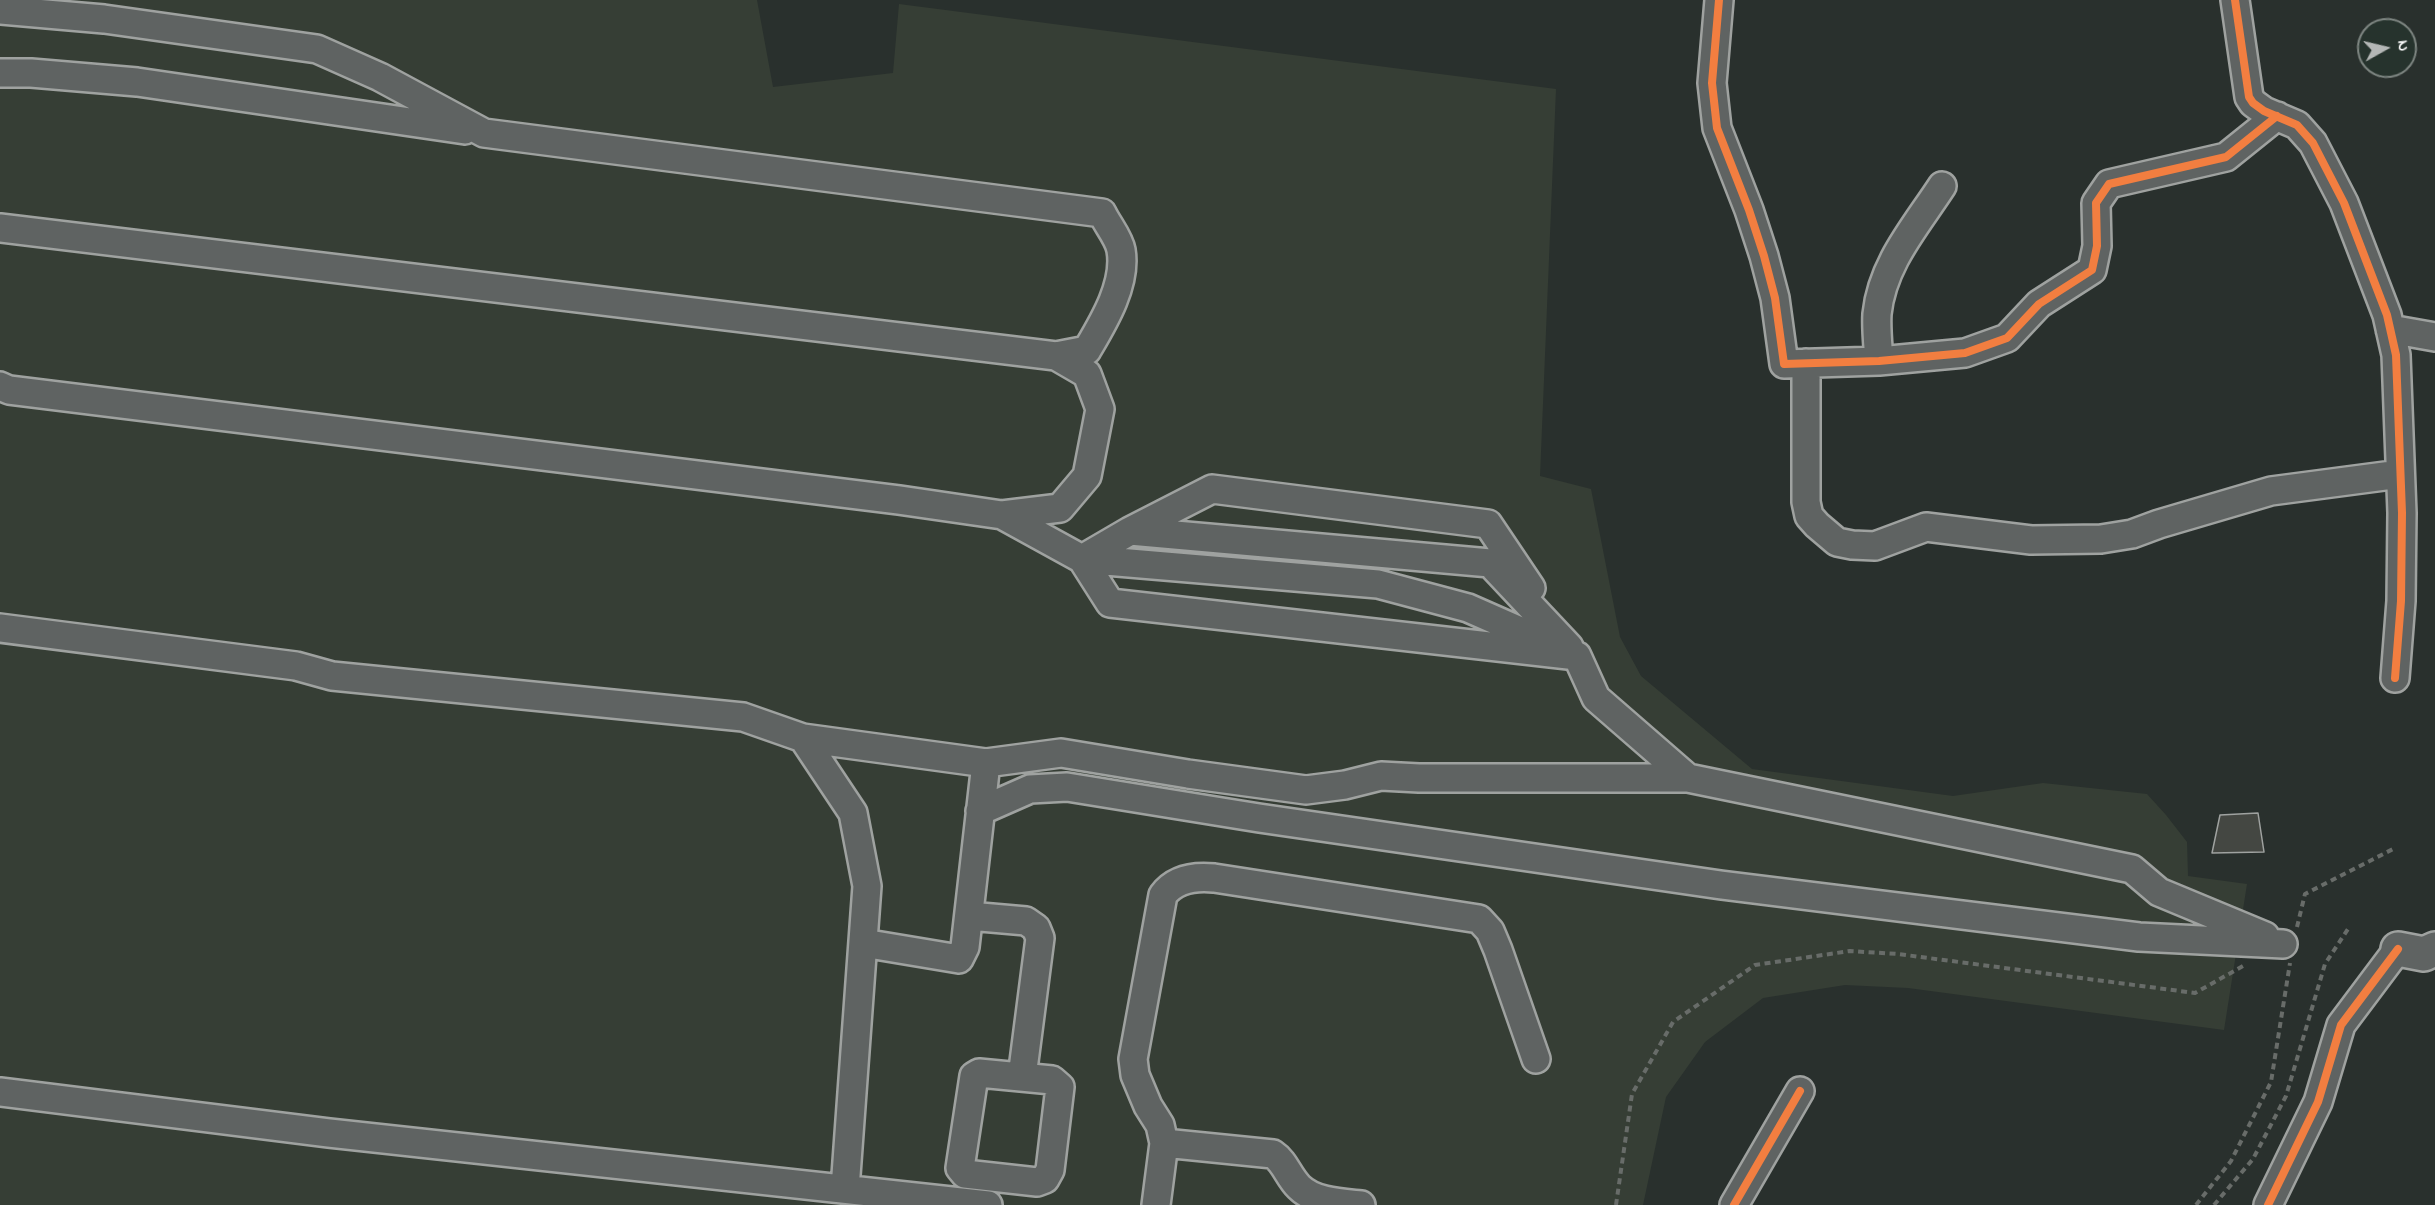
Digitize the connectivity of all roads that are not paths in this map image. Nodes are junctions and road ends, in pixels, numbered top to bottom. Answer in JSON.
{"nodes":[{"id":1,"x":1719,"y":0,"type":"edge"},
{"id":2,"x":2235,"y":0,"type":"edge"},
{"id":3,"x":0,"y":10,"type":"edge"},
{"id":4,"x":0,"y":73,"type":"edge"},
{"id":5,"x":2277,"y":116,"type":"junction"},
{"id":6,"x":484,"y":133,"type":"junction"},
{"id":7,"x":1942,"y":186,"type":"dead end"},
{"id":8,"x":2,"y":228,"type":"edge"},
{"id":9,"x":2390,"y":329,"type":"junction"},
{"id":10,"x":2435,"y":337,"type":"edge"},
{"id":11,"x":1056,"y":356,"type":"junction"},
{"id":12,"x":1879,"y":361,"type":"junction"},
{"id":13,"x":1806,"y":363,"type":"junction"},
{"id":14,"x":3,"y":388,"type":"edge"},
{"id":15,"x":2400,"y":474,"type":"junction"},
{"id":16,"x":1002,"y":515,"type":"junction"},
{"id":17,"x":1130,"y":531,"type":"junction"},
{"id":18,"x":1082,"y":559,"type":"junction"},
{"id":19,"x":0,"y":628,"type":"edge"},
{"id":20,"x":1577,"y":656,"type":"junction"},
{"id":21,"x":2395,"y":678,"type":"dead end"},
{"id":22,"x":803,"y":738,"type":"junction"},
{"id":23,"x":986,"y":763,"type":"junction"},
{"id":24,"x":1688,"y":777,"type":"junction"},
{"id":25,"x":980,"y":811,"type":"junction"},
{"id":26,"x":969,"y":916,"type":"junction"},
{"id":27,"x":863,"y":944,"type":"junction"},
{"id":28,"x":2398,"y":949,"type":"joint"},
{"id":29,"x":2435,"y":949,"type":"edge"},
{"id":30,"x":1536,"y":1059,"type":"dead end"},
{"id":31,"x":1022,"y":1077,"type":"junction"},
{"id":32,"x":1800,"y":1091,"type":"dead end"},
{"id":33,"x":0,"y":1092,"type":"edge"},
{"id":34,"x":1164,"y":1143,"type":"junction"},
{"id":35,"x":989,"y":1176,"type":"junction"},
{"id":36,"x":845,"y":1189,"type":"junction"},
{"id":37,"x":885,"y":1199,"type":"edge"},
{"id":38,"x":987,"y":1205,"type":"edge"},
{"id":39,"x":1156,"y":1205,"type":"edge"},
{"id":40,"x":1361,"y":1205,"type":"edge"},
{"id":41,"x":1734,"y":1205,"type":"edge"},
{"id":42,"x":2268,"y":1205,"type":"edge"}],
"edges":[{"from":1,"to":13,"type":"street"},
{"from":2,"to":5,"type":"street"},
{"from":3,"to":6,"type":"street"},
{"from":4,"to":6,"type":"street"},
{"from":5,"to":9,"type":"street"},
{"from":5,"to":12,"type":"street"},
{"from":6,"to":11,"type":"street"},
{"from":7,"to":12,"type":"street"},
{"from":8,"to":11,"type":"street"},
{"from":9,"to":10,"type":"street"},
{"from":9,"to":15,"type":"street"},
{"from":11,"to":16,"type":"street"},
{"from":12,"to":13,"type":"street"},
{"from":13,"to":15,"type":"street"},
{"from":14,"to":16,"type":"street"},
{"from":15,"to":21,"type":"street"},
{"from":16,"to":18,"type":"street"},
{"from":17,"to":18,"type":"street"},
{"from":17,"to":20,"type":"street"},
{"from":17,"to":20,"type":"street"},
{"from":18,"to":20,"type":"street"},
{"from":18,"to":20,"type":"street"},
{"from":19,"to":22,"type":"street"},
{"from":20,"to":24,"type":"street"},
{"from":22,"to":23,"type":"street"},
{"from":22,"to":27,"type":"street"},
{"from":23,"to":24,"type":"street"},
{"from":23,"to":25,"type":"street"},
{"from":24,"to":25,"type":"street"},
{"from":25,"to":26,"type":"street"},
{"from":26,"to":27,"type":"street"},
{"from":26,"to":31,"type":"street"},
{"from":27,"to":36,"type":"street"},
{"from":28,"to":29,"type":"highway"},
{"from":28,"to":42,"type":"street"},
{"from":30,"to":34,"type":"street"},
{"from":31,"to":35,"type":"street"},
{"from":31,"to":35,"type":"street"},
{"from":32,"to":41,"type":"street"},
{"from":33,"to":36,"type":"street"},
{"from":34,"to":39,"type":"street"},
{"from":34,"to":40,"type":"street"},
{"from":35,"to":38,"type":"street"},
{"from":36,"to":37,"type":"street"},
{"from":37,"to":38,"type":"street"}]}
